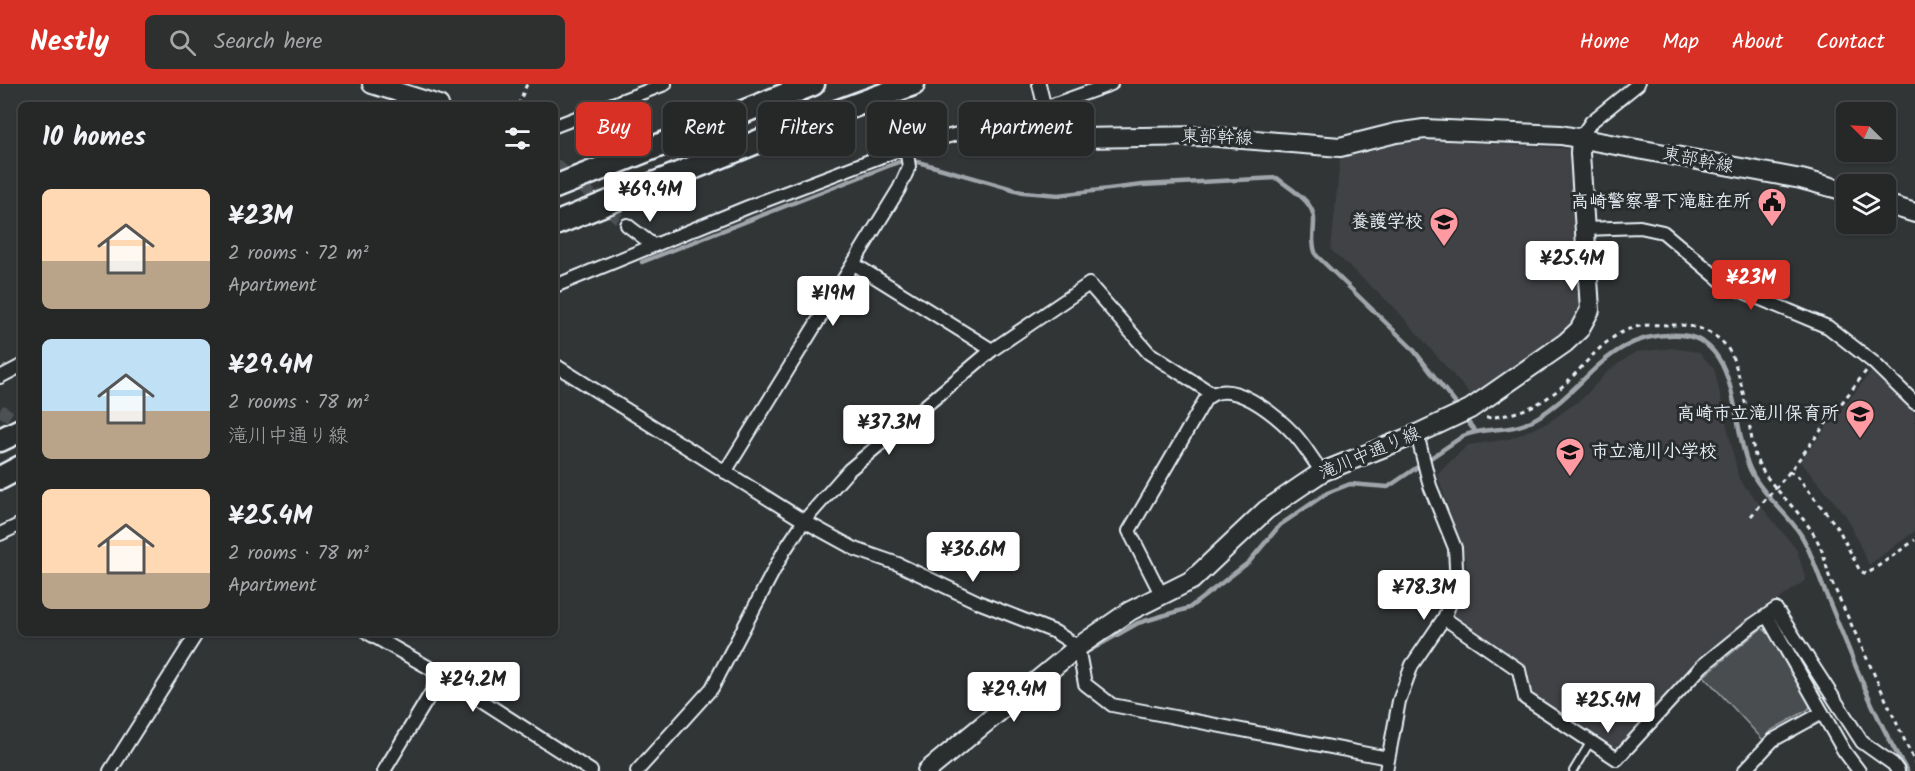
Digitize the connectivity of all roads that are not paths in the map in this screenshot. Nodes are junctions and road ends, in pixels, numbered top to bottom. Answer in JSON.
{"nodes":[{"id":1,"x":372,"y":84,"type":"edge"},
{"id":2,"x":664,"y":84,"type":"edge"},
{"id":3,"x":813,"y":84,"type":"edge"},
{"id":4,"x":913,"y":84,"type":"edge"},
{"id":5,"x":1039,"y":84,"type":"edge"},
{"id":6,"x":1111,"y":84,"type":"edge"},
{"id":7,"x":1638,"y":84,"type":"edge"},
{"id":8,"x":429,"y":102,"type":"edge"},
{"id":9,"x":1043,"y":102,"type":"edge"},
{"id":10,"x":1063,"y":102,"type":"edge"},
{"id":11,"x":558,"y":125,"type":"edge"},
{"id":12,"x":1581,"y":137,"type":"junction"},
{"id":13,"x":1094,"y":138,"type":"edge"},
{"id":14,"x":959,"y":139,"type":"edge"},
{"id":15,"x":908,"y":157,"type":"junction"},
{"id":16,"x":558,"y":186,"type":"edge"},
{"id":17,"x":1836,"y":188,"type":"edge"},
{"id":18,"x":1896,"y":207,"type":"edge"},
{"id":19,"x":1915,"y":213,"type":"edge"},
{"id":20,"x":558,"y":223,"type":"edge"},
{"id":21,"x":627,"y":225,"type":"tunnel mouth"},
{"id":22,"x":1585,"y":229,"type":"junction"},
{"id":23,"x":653,"y":245,"type":"junction"},
{"id":24,"x":854,"y":264,"type":"junction"},
{"id":25,"x":558,"y":285,"type":"edge"},
{"id":26,"x":992,"y":350,"type":"junction"},
{"id":27,"x":558,"y":367,"type":"edge"},
{"id":28,"x":18,"y":368,"type":"edge"},
{"id":29,"x":0,"y":377,"type":"edge"},
{"id":30,"x":1211,"y":393,"type":"junction"},
{"id":31,"x":1915,"y":403,"type":"edge"},
{"id":32,"x":18,"y":431,"type":"edge"},
{"id":33,"x":1417,"y":434,"type":"junction"},
{"id":34,"x":0,"y":440,"type":"edge"},
{"id":35,"x":18,"y":469,"type":"edge"},
{"id":36,"x":725,"y":471,"type":"junction"},
{"id":37,"x":1322,"y":472,"type":"junction"},
{"id":38,"x":0,"y":478,"type":"edge"},
{"id":39,"x":804,"y":521,"type":"junction"},
{"id":40,"x":18,"y":525,"type":"edge"},
{"id":41,"x":0,"y":534,"type":"edge"},
{"id":42,"x":1161,"y":596,"type":"junction"},
{"id":43,"x":1767,"y":616,"type":"junction"},
{"id":44,"x":1444,"y":618,"type":"junction"},
{"id":45,"x":194,"y":636,"type":"edge"},
{"id":46,"x":373,"y":636,"type":"edge"},
{"id":47,"x":1078,"y":647,"type":"junction"},
{"id":48,"x":442,"y":675,"type":"junction"},
{"id":49,"x":1822,"y":713,"type":"junction"},
{"id":50,"x":1591,"y":741,"type":"junction"},
{"id":51,"x":1388,"y":758,"type":"junction"},
{"id":52,"x":110,"y":771,"type":"edge"},
{"id":53,"x":384,"y":771,"type":"edge"},
{"id":54,"x":591,"y":771,"type":"edge"},
{"id":55,"x":637,"y":771,"type":"edge"},
{"id":56,"x":927,"y":771,"type":"edge"},
{"id":57,"x":1386,"y":771,"type":"edge"},
{"id":58,"x":1573,"y":771,"type":"edge"},
{"id":59,"x":1744,"y":771,"type":"edge"},
{"id":60,"x":1859,"y":771,"type":"edge"},
{"id":61,"x":1898,"y":771,"type":"edge"}],
"edges":[{"from":1,"to":8,"type":"street"},
{"from":2,"to":11,"type":"street"},
{"from":3,"to":16,"type":"highway"},
{"from":4,"to":20,"type":"highway"},
{"from":5,"to":9,"type":"street"},
{"from":6,"to":10,"type":"street"},
{"from":7,"to":12,"type":"street"},
{"from":12,"to":13,"type":"street","name":"東部幹線"},
{"from":12,"to":17,"type":"street","name":"東部幹線"},
{"from":12,"to":22,"type":"street","name":"滝川中通り線"},
{"from":14,"to":15,"type":"street"},
{"from":15,"to":23,"type":"street"},
{"from":15,"to":24,"type":"street"},
{"from":18,"to":19,"type":"street"},
{"from":21,"to":23,"type":"street"},
{"from":22,"to":31,"type":"street"},
{"from":22,"to":33,"type":"street","name":"滝川中通り線"},
{"from":23,"to":25,"type":"street"},
{"from":24,"to":26,"type":"street"},
{"from":24,"to":36,"type":"street"},
{"from":26,"to":30,"type":"street"},
{"from":26,"to":39,"type":"street"},
{"from":27,"to":36,"type":"street"},
{"from":28,"to":29,"type":"street"},
{"from":30,"to":37,"type":"street"},
{"from":30,"to":42,"type":"street"},
{"from":32,"to":34,"type":"highway"},
{"from":33,"to":37,"type":"street","name":"滝川中通り線"},
{"from":33,"to":44,"type":"street"},
{"from":35,"to":38,"type":"highway"},
{"from":36,"to":39,"type":"street"},
{"from":37,"to":42,"type":"street","name":"滝川中通り線"},
{"from":39,"to":47,"type":"street"},
{"from":39,"to":55,"type":"street"},
{"from":40,"to":41,"type":"street"},
{"from":42,"to":47,"type":"street","name":"滝川中通り線"},
{"from":43,"to":49,"type":"street"},
{"from":43,"to":50,"type":"street"},
{"from":43,"to":61,"type":"street"},
{"from":44,"to":50,"type":"street"},
{"from":44,"to":51,"type":"street"},
{"from":45,"to":52,"type":"street"},
{"from":46,"to":48,"type":"street"},
{"from":47,"to":51,"type":"street"},
{"from":47,"to":56,"type":"street","name":"滝川中通り線"},
{"from":48,"to":53,"type":"street"},
{"from":48,"to":54,"type":"street"},
{"from":49,"to":59,"type":"street"},
{"from":49,"to":60,"type":"street"},
{"from":50,"to":58,"type":"lane"},
{"from":51,"to":57,"type":"street"}]}
